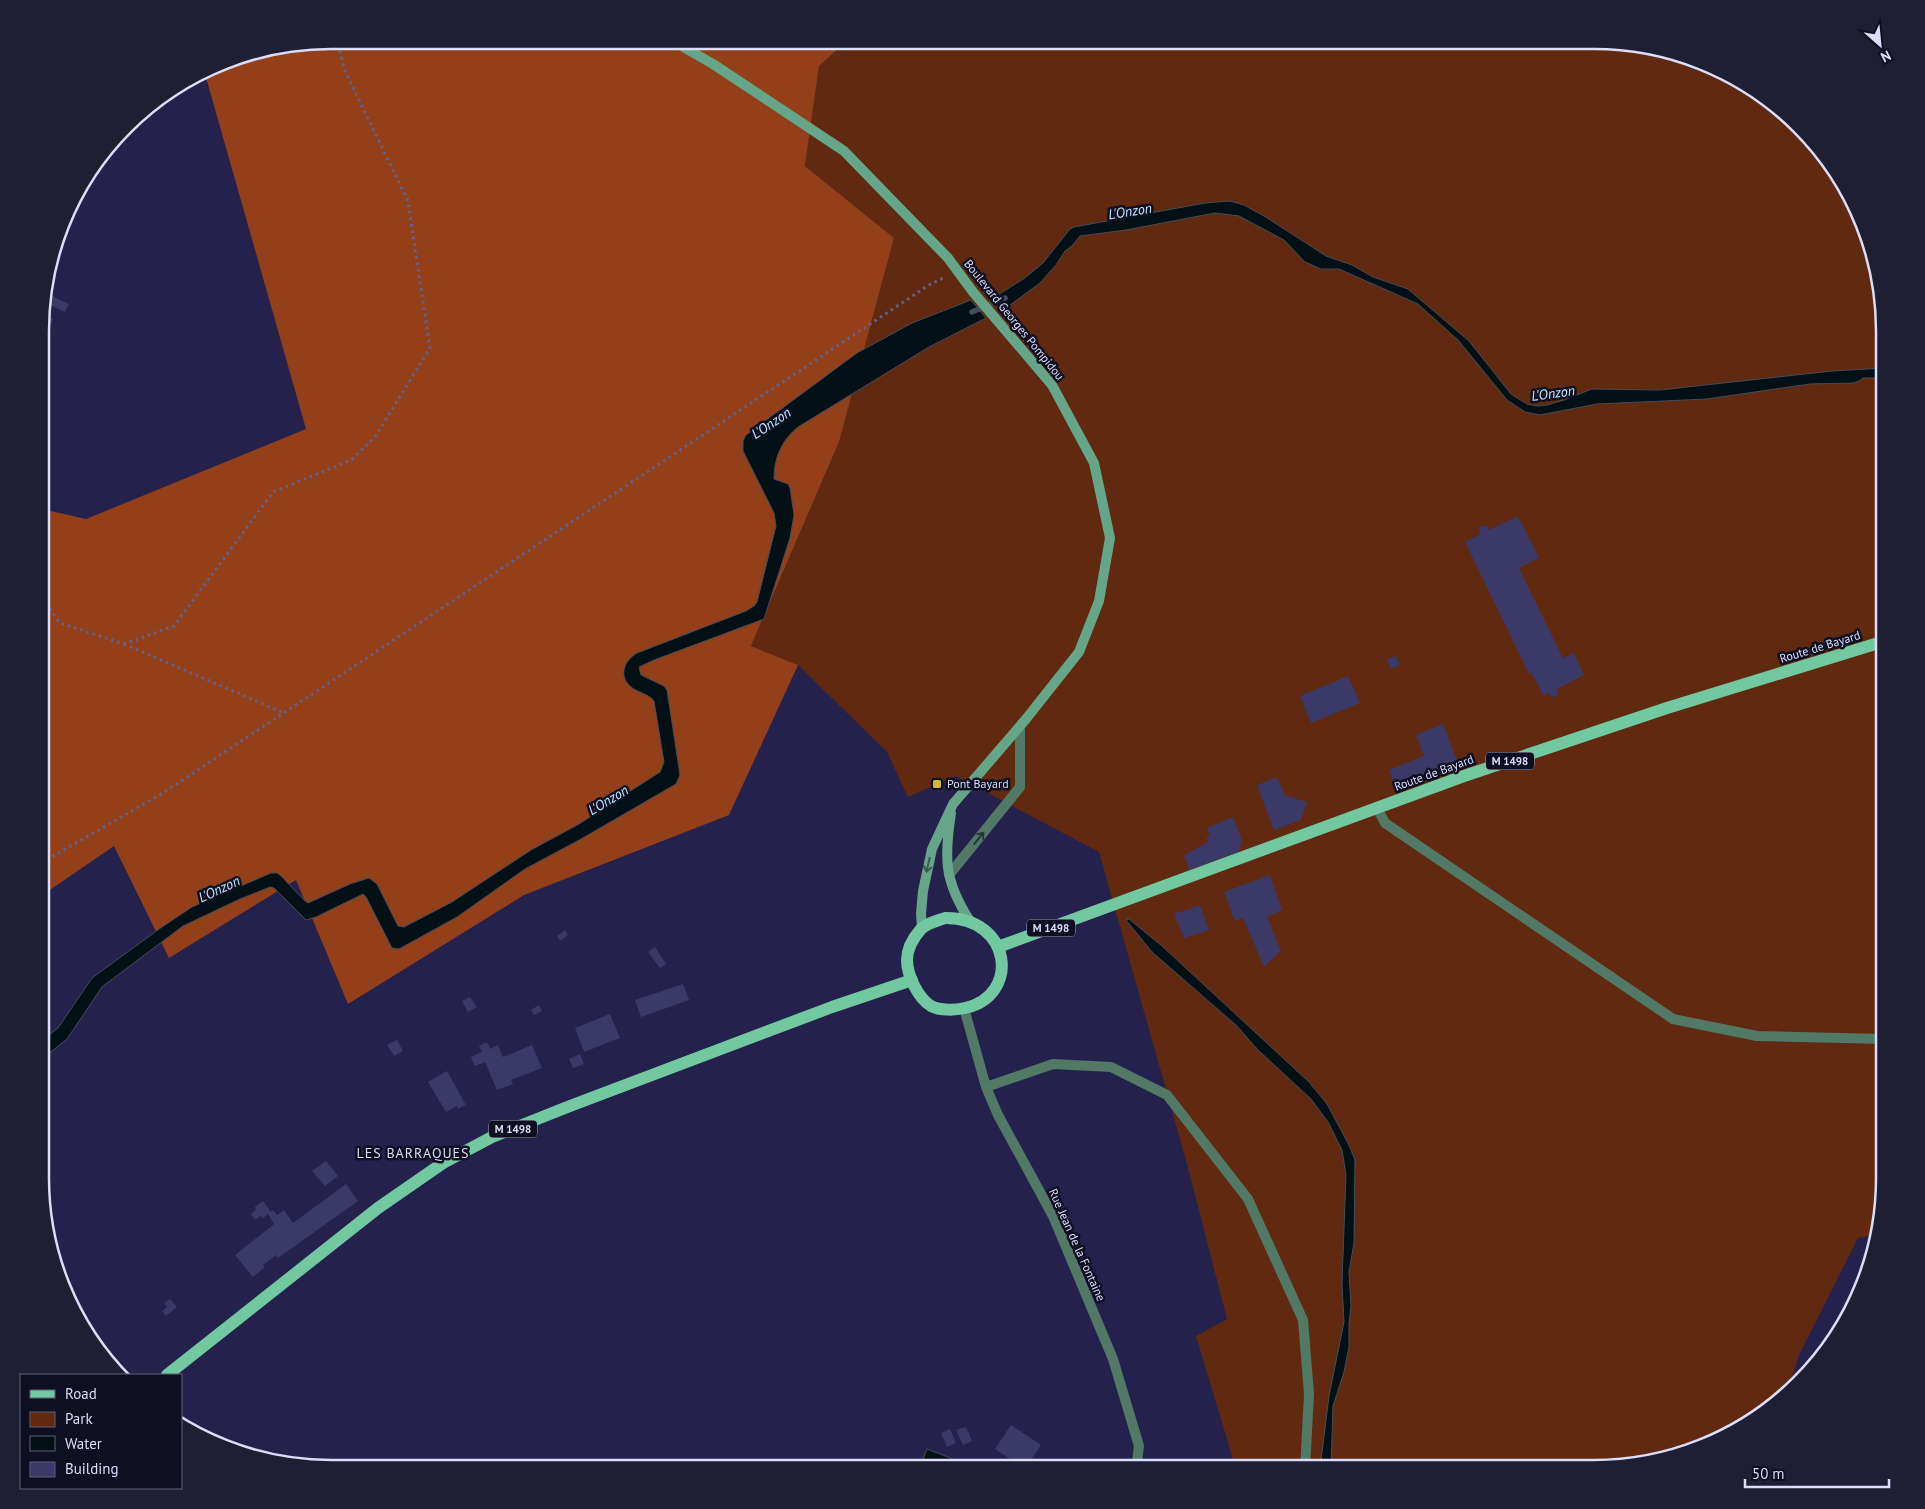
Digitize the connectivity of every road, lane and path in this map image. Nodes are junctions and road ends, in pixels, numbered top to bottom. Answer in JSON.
{"nodes":[{"id":1,"x":339,"y":49,"type":"edge"},
{"id":2,"x":687,"y":49,"type":"edge"},
{"id":3,"x":957,"y":271,"type":"junction"},
{"id":4,"x":49,"y":608,"type":"edge"},
{"id":5,"x":124,"y":644,"type":"junction"},
{"id":6,"x":1876,"y":644,"type":"edge"},
{"id":7,"x":284,"y":713,"type":"junction"},
{"id":8,"x":1023,"y":723,"type":"junction"},
{"id":9,"x":953,"y":804,"type":"junction"},
{"id":10,"x":1377,"y":808,"type":"junction"},
{"id":11,"x":49,"y":858,"type":"edge"},
{"id":12,"x":949,"y":876,"type":"junction"},
{"id":13,"x":970,"y":921,"type":"junction"},
{"id":14,"x":922,"y":928,"type":"junction"},
{"id":15,"x":998,"y":947,"type":"junction"},
{"id":16,"x":912,"y":980,"type":"junction"},
{"id":17,"x":964,"y":1008,"type":"junction"},
{"id":18,"x":1876,"y":1039,"type":"edge"},
{"id":19,"x":986,"y":1087,"type":"junction"},
{"id":20,"x":168,"y":1374,"type":"edge"},
{"id":21,"x":1137,"y":1460,"type":"edge"},
{"id":22,"x":1305,"y":1460,"type":"edge"}],
"edges":[{"from":1,"to":5,"type":"path"},
{"from":2,"to":3,"type":"main road","name":"Boulevard Georges Pompidou"},
{"from":3,"to":7,"type":"path"},
{"from":3,"to":8,"type":"main road","name":"Boulevard Georges Pompidou"},
{"from":4,"to":5,"type":"path"},
{"from":5,"to":7,"type":"path"},
{"from":6,"to":10,"type":"main road","name":"Route de Bayard","number":"M 1498"},
{"from":7,"to":11,"type":"path"},
{"from":8,"to":9,"type":"main road","name":"Boulevard Georges Pompidou"},
{"from":12,"to":8,"type":"street","one_way":true},
{"from":9,"to":12,"type":"main road"},
{"from":9,"to":14,"type":"main road","name":"Boulevard Georges Pompidou","one_way":true},
{"from":10,"to":15,"type":"main road","name":"Route de Bayard","number":"M 1498"},
{"from":10,"to":18,"type":"street"},
{"from":12,"to":13,"type":"main road"},
{"from":13,"to":14,"type":"main road"},
{"from":13,"to":15,"type":"main road"},
{"from":14,"to":16,"type":"main road"},
{"from":15,"to":17,"type":"main road"},
{"from":16,"to":17,"type":"main road"},
{"from":16,"to":20,"type":"main road","number":"M 1498"},
{"from":17,"to":19,"type":"street","name":"Rue Jean de la Fontaine"},
{"from":19,"to":21,"type":"street","name":"Rue Jean de la Fontaine"},
{"from":19,"to":22,"type":"street"}]}
